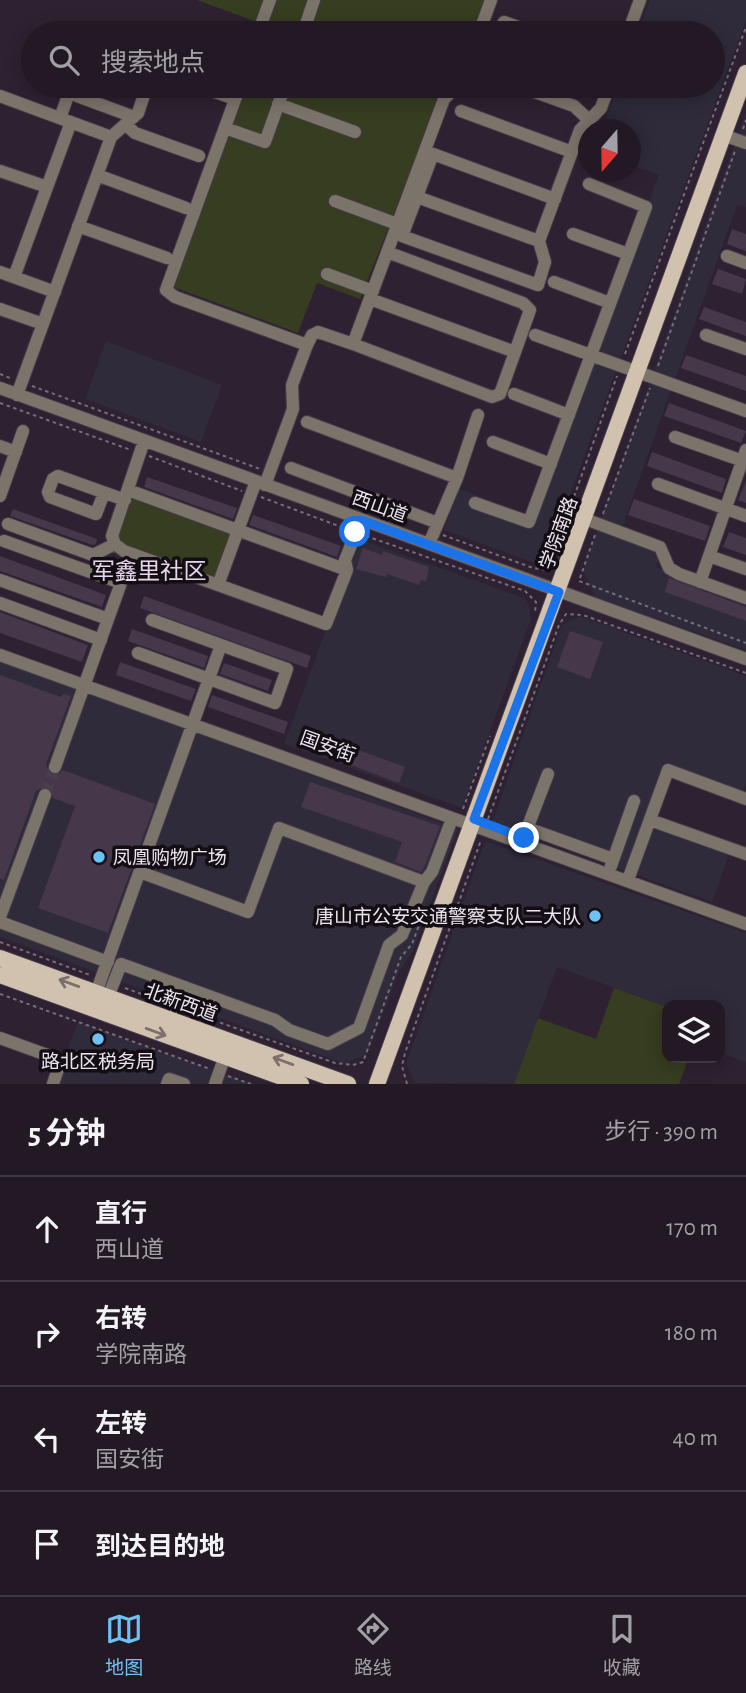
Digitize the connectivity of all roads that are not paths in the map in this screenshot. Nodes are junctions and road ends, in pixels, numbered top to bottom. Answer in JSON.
{"nodes":[{"id":1,"x":270,"y":0,"type":"edge"},
{"id":2,"x":314,"y":0,"type":"edge"},
{"id":3,"x":491,"y":0,"type":"edge"},
{"id":4,"x":640,"y":0,"type":"edge"},
{"id":5,"x":262,"y":21,"type":"edge"},
{"id":6,"x":307,"y":21,"type":"edge"},
{"id":7,"x":483,"y":21,"type":"edge"},
{"id":8,"x":632,"y":21,"type":"edge"},
{"id":9,"x":746,"y":73,"type":"edge"},
{"id":10,"x":0,"y":96,"type":"edge"},
{"id":11,"x":68,"y":98,"type":"edge"},
{"id":12,"x":80,"y":98,"type":"edge"},
{"id":13,"x":141,"y":98,"type":"edge"},
{"id":14,"x":232,"y":98,"type":"edge"},
{"id":15,"x":280,"y":98,"type":"edge"},
{"id":16,"x":445,"y":98,"type":"edge"},
{"id":17,"x":551,"y":98,"type":"edge"},
{"id":18,"x":605,"y":98,"type":"edge"},
{"id":19,"x":235,"y":99,"type":"joint"},
{"id":20,"x":278,"y":104,"type":"junction"},
{"id":21,"x":461,"y":111,"type":"dead end"},
{"id":22,"x":588,"y":119,"type":"edge"},
{"id":23,"x":592,"y":119,"type":"edge"},
{"id":24,"x":65,"y":120,"type":"junction"},
{"id":25,"x":130,"y":121,"type":"junction"},
{"id":26,"x":225,"y":128,"type":"junction"},
{"id":27,"x":355,"y":132,"type":"dead end"},
{"id":28,"x":578,"y":136,"type":"edge"},
{"id":29,"x":111,"y":137,"type":"junction"},
{"id":30,"x":736,"y":139,"type":"edge"},
{"id":31,"x":572,"y":152,"type":"junction"},
{"id":32,"x":199,"y":156,"type":"dead end"},
{"id":33,"x":1,"y":174,"type":"edge"},
{"id":34,"x":97,"y":175,"type":"junction"},
{"id":35,"x":589,"y":184,"type":"dead end"},
{"id":36,"x":47,"y":187,"type":"junction"},
{"id":37,"x":418,"y":197,"type":"junction"},
{"id":38,"x":555,"y":199,"type":"junction"},
{"id":39,"x":335,"y":201,"type":"dead end"},
{"id":40,"x":186,"y":208,"type":"dead end"},
{"id":41,"x":397,"y":224,"type":"junction"},
{"id":42,"x":78,"y":226,"type":"junction"},
{"id":43,"x":573,"y":234,"type":"dead end"},
{"id":44,"x":539,"y":241,"type":"junction"},
{"id":45,"x":387,"y":252,"type":"junction"},
{"id":46,"x":628,"y":254,"type":"junction"},
{"id":47,"x":727,"y":256,"type":"dead end"},
{"id":48,"x":167,"y":258,"type":"dead end"},
{"id":49,"x":746,"y":263,"type":"edge"},
{"id":50,"x":0,"y":272,"type":"edge"},
{"id":51,"x":327,"y":274,"type":"dead end"},
{"id":52,"x":14,"y":277,"type":"junction"},
{"id":53,"x":554,"y":282,"type":"dead end"},
{"id":54,"x":55,"y":292,"type":"junction"},
{"id":55,"x":371,"y":295,"type":"junction"},
{"id":56,"x":610,"y":303,"type":"junction"},
{"id":57,"x":0,"y":309,"type":"edge"},
{"id":58,"x":43,"y":324,"type":"junction"},
{"id":59,"x":536,"y":335,"type":"dead end"},
{"id":60,"x":706,"y":335,"type":"dead end"},
{"id":61,"x":353,"y":344,"type":"junction"},
{"id":62,"x":307,"y":345,"type":"junction"},
{"id":63,"x":746,"y":349,"type":"edge"},
{"id":64,"x":514,"y":352,"type":"junction"},
{"id":65,"x":591,"y":356,"type":"junction"},
{"id":66,"x":637,"y":372,"type":"junction"},
{"id":67,"x":0,"y":388,"type":"edge"},
{"id":68,"x":17,"y":394,"type":"junction"},
{"id":69,"x":514,"y":394,"type":"dead end"},
{"id":70,"x":746,"y":411,"type":"edge"},
{"id":71,"x":478,"y":415,"type":"dead end"},
{"id":72,"x":569,"y":415,"type":"junction"},
{"id":73,"x":307,"y":422,"type":"dead end"},
{"id":74,"x":23,"y":431,"type":"dead end"},
{"id":75,"x":675,"y":437,"type":"dead end"},
{"id":76,"x":493,"y":442,"type":"dead end"},
{"id":77,"x":0,"y":446,"type":"edge"},
{"id":78,"x":142,"y":447,"type":"junction"},
{"id":79,"x":16,"y":452,"type":"junction"},
{"id":80,"x":745,"y":458,"type":"edge"},
{"id":81,"x":551,"y":464,"type":"junction"},
{"id":82,"x":291,"y":468,"type":"dead end"},
{"id":83,"x":457,"y":478,"type":"junction"},
{"id":84,"x":659,"y":484,"type":"dead end"},
{"id":85,"x":257,"y":487,"type":"junction"},
{"id":86,"x":104,"y":493,"type":"dead end"},
{"id":87,"x":0,"y":495,"type":"edge"},
{"id":88,"x":127,"y":496,"type":"junction"},
{"id":89,"x":475,"y":503,"type":"dead end"},
{"id":90,"x":726,"y":508,"type":"junction"},
{"id":91,"x":746,"y":516,"type":"edge"},
{"id":92,"x":592,"y":522,"type":"junction"},
{"id":93,"x":438,"y":523,"type":"junction"},
{"id":94,"x":8,"y":524,"type":"dead end"},
{"id":95,"x":358,"y":526,"type":"junction"},
{"id":96,"x":238,"y":530,"type":"junction"},
{"id":97,"x":4,"y":541,"type":"dead end"},
{"id":98,"x":115,"y":544,"type":"junction"},
{"id":99,"x":429,"y":544,"type":"junction"},
{"id":100,"x":709,"y":556,"type":"junction"},
{"id":101,"x":746,"y":569,"type":"edge"},
{"id":102,"x":347,"y":570,"type":"junction"},
{"id":103,"x":0,"y":580,"type":"edge"},
{"id":104,"x":700,"y":582,"type":"junction"},
{"id":105,"x":218,"y":584,"type":"junction"},
{"id":106,"x":559,"y":592,"type":"junction"},
{"id":107,"x":746,"y":598,"type":"edge"},
{"id":108,"x":0,"y":603,"type":"edge"},
{"id":109,"x":108,"y":619,"type":"junction"},
{"id":110,"x":152,"y":620,"type":"dead end"},
{"id":111,"x":101,"y":640,"type":"junction"},
{"id":112,"x":221,"y":645,"type":"junction"},
{"id":113,"x":0,"y":648,"type":"edge"},
{"id":114,"x":138,"y":653,"type":"dead end"},
{"id":115,"x":0,"y":655,"type":"edge"},
{"id":116,"x":746,"y":659,"type":"edge"},
{"id":117,"x":209,"y":679,"type":"junction"},
{"id":118,"x":86,"y":682,"type":"junction"},
{"id":119,"x":194,"y":722,"type":"junction"},
{"id":120,"x":55,"y":767,"type":"tunnel mouth"},
{"id":121,"x":548,"y":774,"type":"dead end"},
{"id":122,"x":45,"y":795,"type":"tunnel mouth"},
{"id":123,"x":746,"y":799,"type":"edge"},
{"id":124,"x":634,"y":802,"type":"dead end"},
{"id":125,"x":452,"y":818,"type":"junction"},
{"id":126,"x":650,"y":820,"type":"junction"},
{"id":127,"x":479,"y":825,"type":"junction"},
{"id":128,"x":526,"y":833,"type":"junction"},
{"id":129,"x":746,"y":854,"type":"edge"},
{"id":130,"x":612,"y":865,"type":"junction"},
{"id":131,"x":140,"y":872,"type":"junction"},
{"id":132,"x":629,"y":877,"type":"junction"},
{"id":133,"x":424,"y":882,"type":"junction"},
{"id":134,"x":640,"y":885,"type":"junction"},
{"id":135,"x":0,"y":920,"type":"edge"},
{"id":136,"x":746,"y":924,"type":"edge"},
{"id":137,"x":0,"y":958,"type":"edge"},
{"id":138,"x":108,"y":962,"type":"junction"},
{"id":139,"x":0,"y":975,"type":"edge"},
{"id":140,"x":185,"y":987,"type":"junction"},
{"id":141,"x":102,"y":995,"type":"junction"},
{"id":142,"x":173,"y":1021,"type":"junction"},
{"id":143,"x":0,"y":1038,"type":"edge"},
{"id":144,"x":225,"y":1056,"type":"junction"},
{"id":145,"x":217,"y":1078,"type":"edge"},
{"id":146,"x":53,"y":1084,"type":"edge"},
{"id":147,"x":167,"y":1084,"type":"edge"},
{"id":148,"x":184,"y":1084,"type":"edge"},
{"id":149,"x":301,"y":1084,"type":"edge"},
{"id":150,"x":348,"y":1084,"type":"edge"},
{"id":151,"x":377,"y":1084,"type":"edge"}],
"edges":[{"from":1,"to":5,"type":"street"},
{"from":2,"to":6,"type":"street"},
{"from":3,"to":7,"type":"street"},
{"from":4,"to":8,"type":"street"},
{"from":9,"to":30,"type":"main road","name":"学院南路"},
{"from":10,"to":24,"type":"street"},
{"from":11,"to":24,"type":"street"},
{"from":12,"to":25,"type":"street"},
{"from":13,"to":25,"type":"street"},
{"from":14,"to":19,"type":"street"},
{"from":15,"to":20,"type":"street"},
{"from":16,"to":41,"type":"street"},
{"from":17,"to":22,"type":"street"},
{"from":18,"to":23,"type":"street"},
{"from":19,"to":26,"type":"street"},
{"from":20,"to":26,"type":"street"},
{"from":20,"to":27,"type":"street"},
{"from":21,"to":31,"type":"street"},
{"from":24,"to":29,"type":"street"},
{"from":24,"to":36,"type":"street"},
{"from":25,"to":29,"type":"street"},
{"from":25,"to":32,"type":"street"},
{"from":26,"to":62,"type":"street"},
{"from":28,"to":31,"type":"street"},
{"from":29,"to":34,"type":"street"},
{"from":30,"to":66,"type":"main road","name":"学院南路"},
{"from":31,"to":38,"type":"street"},
{"from":33,"to":36,"type":"street"},
{"from":34,"to":40,"type":"street"},
{"from":34,"to":42,"type":"street"},
{"from":35,"to":46,"type":"street"},
{"from":36,"to":52,"type":"street"},
{"from":37,"to":38,"type":"street"},
{"from":37,"to":44,"type":"street"},
{"from":37,"to":44,"type":"street"},
{"from":38,"to":44,"type":"street"},
{"from":39,"to":41,"type":"street"},
{"from":41,"to":45,"type":"street"},
{"from":42,"to":48,"type":"street"},
{"from":42,"to":54,"type":"street"},
{"from":43,"to":46,"type":"street"},
{"from":45,"to":55,"type":"street"},
{"from":45,"to":64,"type":"street"},
{"from":46,"to":56,"type":"street"},
{"from":47,"to":49,"type":"street"},
{"from":50,"to":52,"type":"street"},
{"from":51,"to":55,"type":"street"},
{"from":52,"to":54,"type":"street"},
{"from":53,"to":56,"type":"street"},
{"from":54,"to":58,"type":"street"},
{"from":55,"to":61,"type":"street"},
{"from":55,"to":64,"type":"street"},
{"from":56,"to":65,"type":"street"},
{"from":57,"to":58,"type":"street"},
{"from":58,"to":68,"type":"street"},
{"from":59,"to":65,"type":"street"},
{"from":60,"to":63,"type":"street"},
{"from":61,"to":62,"type":"street"},
{"from":61,"to":64,"type":"street"},
{"from":62,"to":85,"type":"street"},
{"from":65,"to":66,"type":"street"},
{"from":65,"to":72,"type":"street"},
{"from":66,"to":70,"type":"street"},
{"from":66,"to":92,"type":"main road","name":"学院南路"},
{"from":67,"to":68,"type":"street","name":"西山道"},
{"from":68,"to":78,"type":"street","name":"西山道"},
{"from":69,"to":72,"type":"street"},
{"from":71,"to":83,"type":"street"},
{"from":72,"to":81,"type":"street"},
{"from":73,"to":83,"type":"street"},
{"from":74,"to":79,"type":"street"},
{"from":75,"to":80,"type":"street"},
{"from":76,"to":81,"type":"street"},
{"from":77,"to":79,"type":"street"},
{"from":78,"to":85,"type":"street","name":"西山道"},
{"from":78,"to":88,"type":"street"},
{"from":79,"to":87,"type":"street"},
{"from":80,"to":90,"type":"street"},
{"from":81,"to":89,"type":"street"},
{"from":82,"to":93,"type":"street"},
{"from":83,"to":93,"type":"street"},
{"from":84,"to":90,"type":"street"},
{"from":85,"to":95,"type":"street","name":"西山道"},
{"from":85,"to":96,"type":"street"},
{"from":86,"to":88,"type":"street"},
{"from":88,"to":96,"type":"street"},
{"from":88,"to":98,"type":"street"},
{"from":90,"to":91,"type":"street"},
{"from":90,"to":100,"type":"street"},
{"from":92,"to":104,"type":"street"},
{"from":92,"to":106,"type":"main road","name":"学院南路"},
{"from":93,"to":99,"type":"street"},
{"from":94,"to":98,"type":"street"},
{"from":95,"to":99,"type":"street","name":"西山道"},
{"from":95,"to":102,"type":"street"},
{"from":96,"to":102,"type":"street"},
{"from":96,"to":105,"type":"street"},
{"from":97,"to":109,"type":"street"},
{"from":98,"to":105,"type":"street"},
{"from":99,"to":106,"type":"street","name":"西山道"},
{"from":100,"to":101,"type":"street"},
{"from":100,"to":104,"type":"street"},
{"from":102,"to":105,"type":"street"},
{"from":103,"to":109,"type":"street"},
{"from":104,"to":107,"type":"street"},
{"from":106,"to":116,"type":"street","name":"西山道"},
{"from":106,"to":127,"type":"main road","name":"学院南路"},
{"from":108,"to":111,"type":"street"},
{"from":109,"to":111,"type":"street"},
{"from":110,"to":112,"type":"street"},
{"from":111,"to":118,"type":"street"},
{"from":112,"to":117,"type":"street"},
{"from":112,"to":117,"type":"street"},
{"from":113,"to":118,"type":"street","name":"国安街"},
{"from":114,"to":117,"type":"street"},
{"from":115,"to":118,"type":"street","name":"国安街"},
{"from":117,"to":119,"type":"street"},
{"from":118,"to":119,"type":"street","name":"国安街"},
{"from":118,"to":120,"type":"street"},
{"from":119,"to":125,"type":"street","name":"国安街"},
{"from":119,"to":127,"type":"street","name":"国安街"},
{"from":119,"to":131,"type":"street"},
{"from":121,"to":128,"type":"street"},
{"from":122,"to":135,"type":"street"},
{"from":123,"to":126,"type":"street"},
{"from":124,"to":130,"type":"street"},
{"from":125,"to":127,"type":"street","name":"国安街"},
{"from":125,"to":133,"type":"street"},
{"from":126,"to":129,"type":"street"},
{"from":126,"to":132,"type":"street"},
{"from":127,"to":128,"type":"street","name":"国安街"},
{"from":127,"to":134,"type":"street","name":"国安街"},
{"from":127,"to":151,"type":"main road","name":"学院南路"},
{"from":128,"to":130,"type":"street","name":"国安街"},
{"from":130,"to":132,"type":"street","name":"国安街"},
{"from":131,"to":133,"type":"street"},
{"from":131,"to":138,"type":"street"},
{"from":132,"to":134,"type":"street","name":"国安街"},
{"from":133,"to":140,"type":"street"},
{"from":134,"to":136,"type":"street","name":"国安街"},
{"from":135,"to":138,"type":"street"},
{"from":141,"to":137,"type":"main road","name":"北新西道","one_way":true},
{"from":138,"to":141,"type":"street"},
{"from":139,"to":144,"type":"main road","name":"北新西道","one_way":true},
{"from":140,"to":141,"type":"street"},
{"from":140,"to":142,"type":"street"},
{"from":141,"to":142,"type":"main road","name":"北新西道"},
{"from":150,"to":142,"type":"main road","name":"北新西道","one_way":true},
{"from":143,"to":146,"type":"street"},
{"from":144,"to":145,"type":"street"},
{"from":144,"to":149,"type":"main road","name":"北新西道"},
{"from":147,"to":148,"type":"street"}]}
